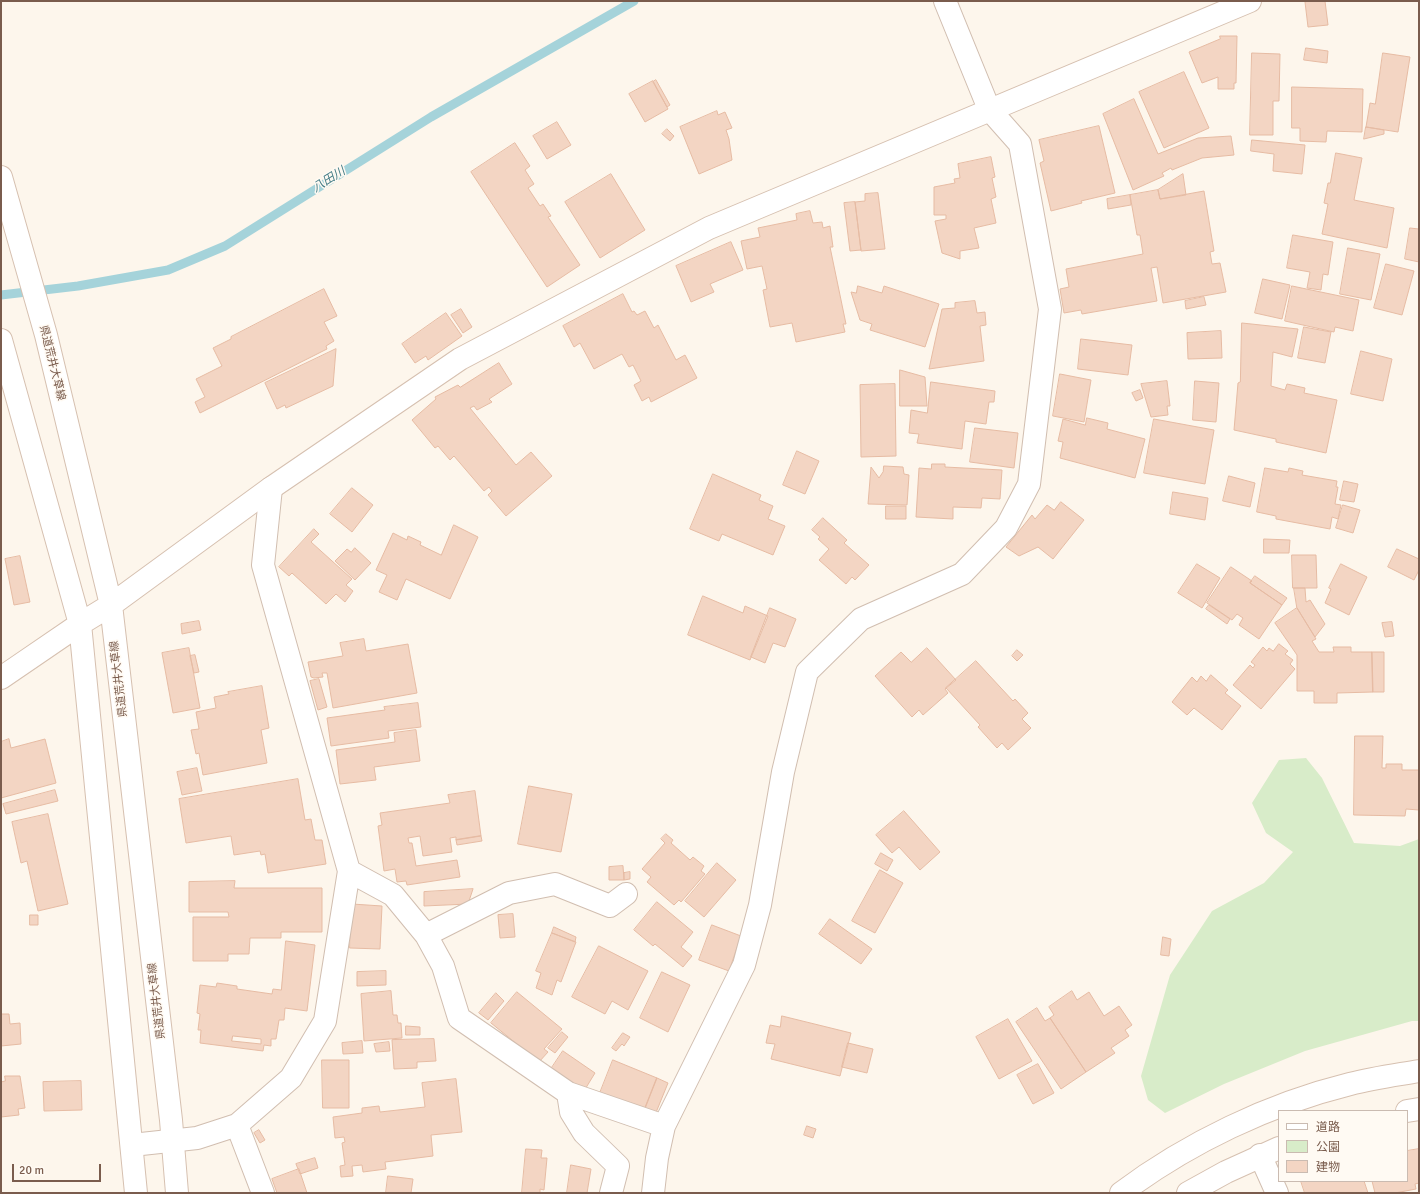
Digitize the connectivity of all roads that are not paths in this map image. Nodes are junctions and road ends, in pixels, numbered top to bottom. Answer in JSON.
{"nodes":[{"id":1,"x":945,"y":1,"type":"edge"},
{"id":2,"x":1250,"y":1,"type":"edge"},
{"id":3,"x":989,"y":109,"type":"junction"},
{"id":4,"x":1,"y":177,"type":"edge"},
{"id":5,"x":1,"y":340,"type":"edge"},
{"id":6,"x":271,"y":488,"type":"junction"},
{"id":7,"x":111,"y":605,"type":"junction"},
{"id":8,"x":80,"y":624,"type":"junction"},
{"id":9,"x":1,"y":678,"type":"edge"},
{"id":10,"x":349,"y":871,"type":"junction"},
{"id":11,"x":626,"y":894,"type":"dead end"},
{"id":12,"x":426,"y":935,"type":"junction"},
{"id":13,"x":1419,"y":1071,"type":"edge"},
{"id":14,"x":568,"y":1093,"type":"junction"},
{"id":15,"x":1419,"y":1109,"type":"edge"},
{"id":16,"x":1408,"y":1111,"type":"edge"},
{"id":17,"x":237,"y":1125,"type":"junction"},
{"id":18,"x":664,"y":1126,"type":"junction"},
{"id":19,"x":173,"y":1141,"type":"junction"},
{"id":20,"x":132,"y":1145,"type":"junction"},
{"id":21,"x":1270,"y":1152,"type":"edge"},
{"id":22,"x":136,"y":1193,"type":"edge"},
{"id":23,"x":177,"y":1193,"type":"edge"},
{"id":24,"x":263,"y":1193,"type":"edge"},
{"id":25,"x":611,"y":1193,"type":"edge"},
{"id":26,"x":653,"y":1193,"type":"edge"},
{"id":27,"x":1121,"y":1193,"type":"edge"},
{"id":28,"x":1188,"y":1193,"type":"edge"},
{"id":29,"x":1277,"y":1193,"type":"edge"}],
"edges":[{"from":1,"to":3,"type":"street"},
{"from":2,"to":3,"type":"street"},
{"from":3,"to":6,"type":"street"},
{"from":3,"to":18,"type":"street"},
{"from":4,"to":7,"type":"street","name":"県道荒井大草線"},
{"from":5,"to":8,"type":"street"},
{"from":6,"to":7,"type":"street"},
{"from":6,"to":10,"type":"street"},
{"from":7,"to":8,"type":"street"},
{"from":7,"to":19,"type":"street","name":"県道荒井大草線"},
{"from":8,"to":9,"type":"street"},
{"from":8,"to":20,"type":"street"},
{"from":10,"to":12,"type":"street"},
{"from":10,"to":17,"type":"street"},
{"from":11,"to":12,"type":"street"},
{"from":12,"to":14,"type":"street"},
{"from":13,"to":27,"type":"street"},
{"from":14,"to":18,"type":"street"},
{"from":14,"to":25,"type":"street"},
{"from":15,"to":16,"type":"street"},
{"from":17,"to":19,"type":"street"},
{"from":17,"to":24,"type":"street"},
{"from":18,"to":26,"type":"street"},
{"from":19,"to":20,"type":"street"},
{"from":19,"to":23,"type":"street","name":"県道荒井大草線"},
{"from":20,"to":22,"type":"street"},
{"from":21,"to":28,"type":"street"},
{"from":21,"to":29,"type":"street"}]}
